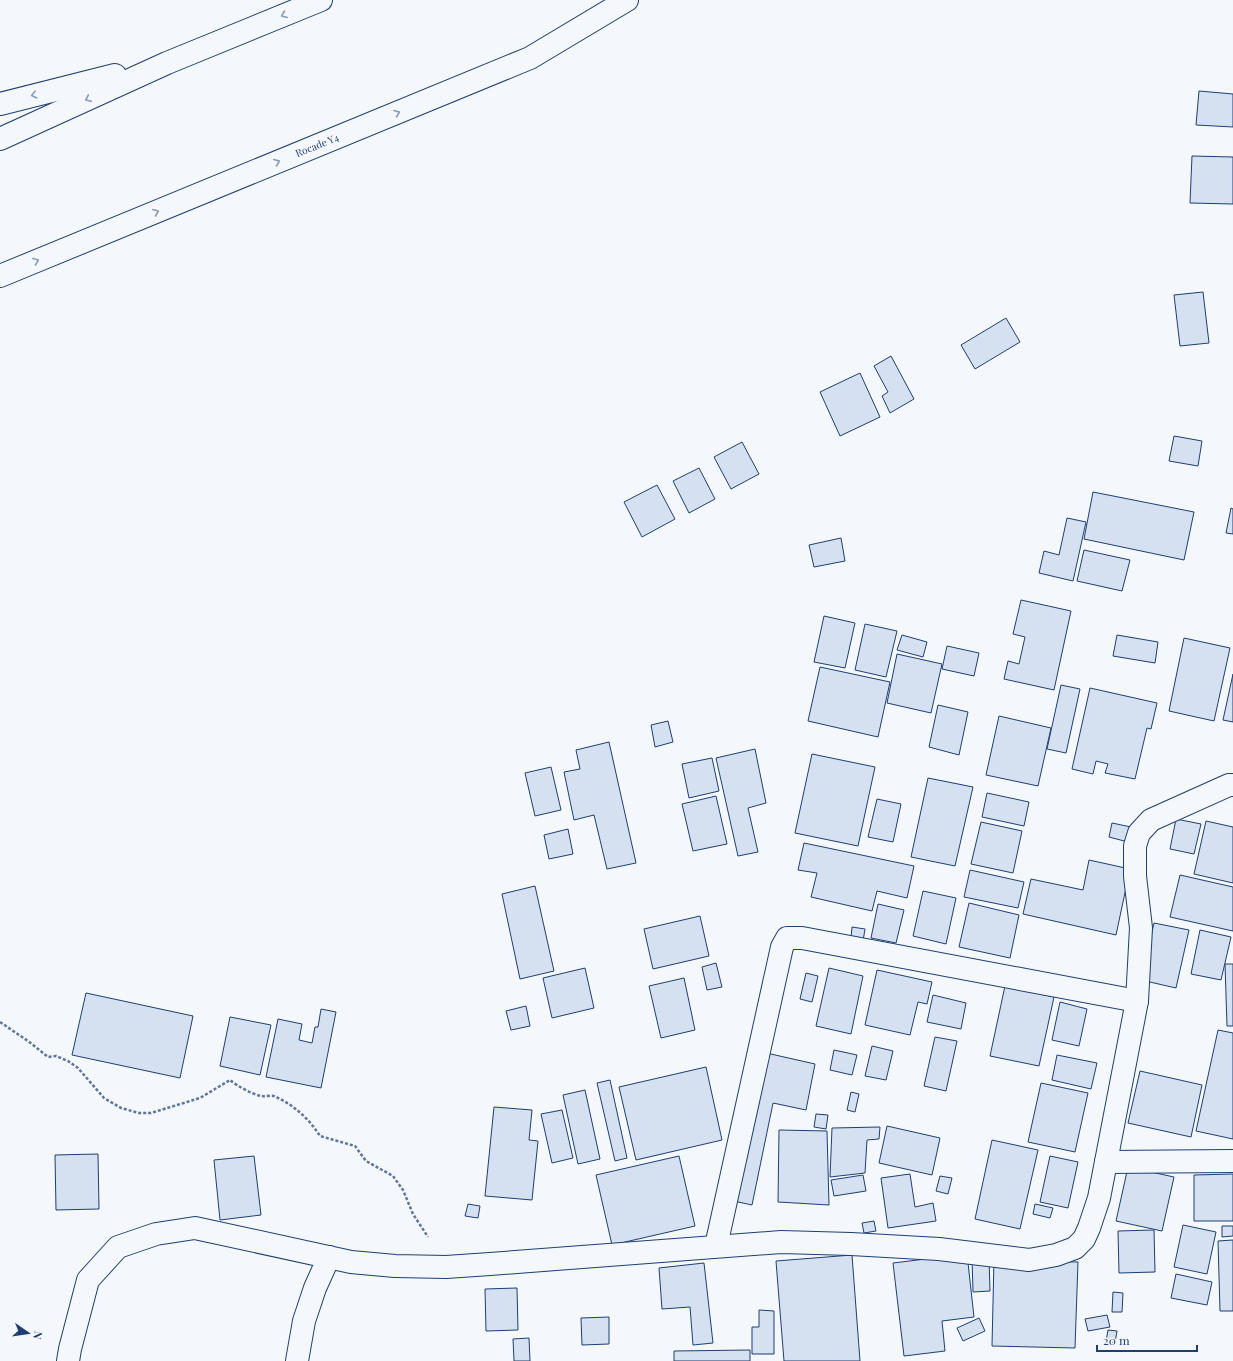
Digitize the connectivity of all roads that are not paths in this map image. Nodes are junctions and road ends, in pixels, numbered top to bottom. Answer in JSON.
{"nodes":[{"id":1,"x":320,"y":0,"type":"edge"},
{"id":2,"x":627,"y":0,"type":"edge"},
{"id":3,"x":167,"y":63,"type":"junction"},
{"id":4,"x":0,"y":104,"type":"edge"},
{"id":5,"x":0,"y":139,"type":"edge"},
{"id":6,"x":0,"y":276,"type":"edge"},
{"id":7,"x":1233,"y":785,"type":"edge"},
{"id":8,"x":1137,"y":1001,"type":"junction"},
{"id":9,"x":1233,"y":1161,"type":"edge"},
{"id":10,"x":1106,"y":1162,"type":"junction"},
{"id":11,"x":716,"y":1246,"type":"junction"},
{"id":12,"x":329,"y":1257,"type":"junction"},
{"id":13,"x":68,"y":1361,"type":"edge"},
{"id":14,"x":297,"y":1361,"type":"edge"}],
"edges":[{"from":1,"to":3,"type":"main road","one_way":true},
{"from":6,"to":2,"type":"main road","name":"Rocade Y4","one_way":true},
{"from":3,"to":4,"type":"main road","one_way":true},
{"from":3,"to":5,"type":"main road","one_way":true},
{"from":7,"to":8,"type":"main road"},
{"from":8,"to":10,"type":"main road"},
{"from":8,"to":11,"type":"main road"},
{"from":9,"to":10,"type":"main road"},
{"from":10,"to":11,"type":"main road"},
{"from":11,"to":12,"type":"main road"},
{"from":12,"to":13,"type":"main road"},
{"from":12,"to":14,"type":"main road"}]}
